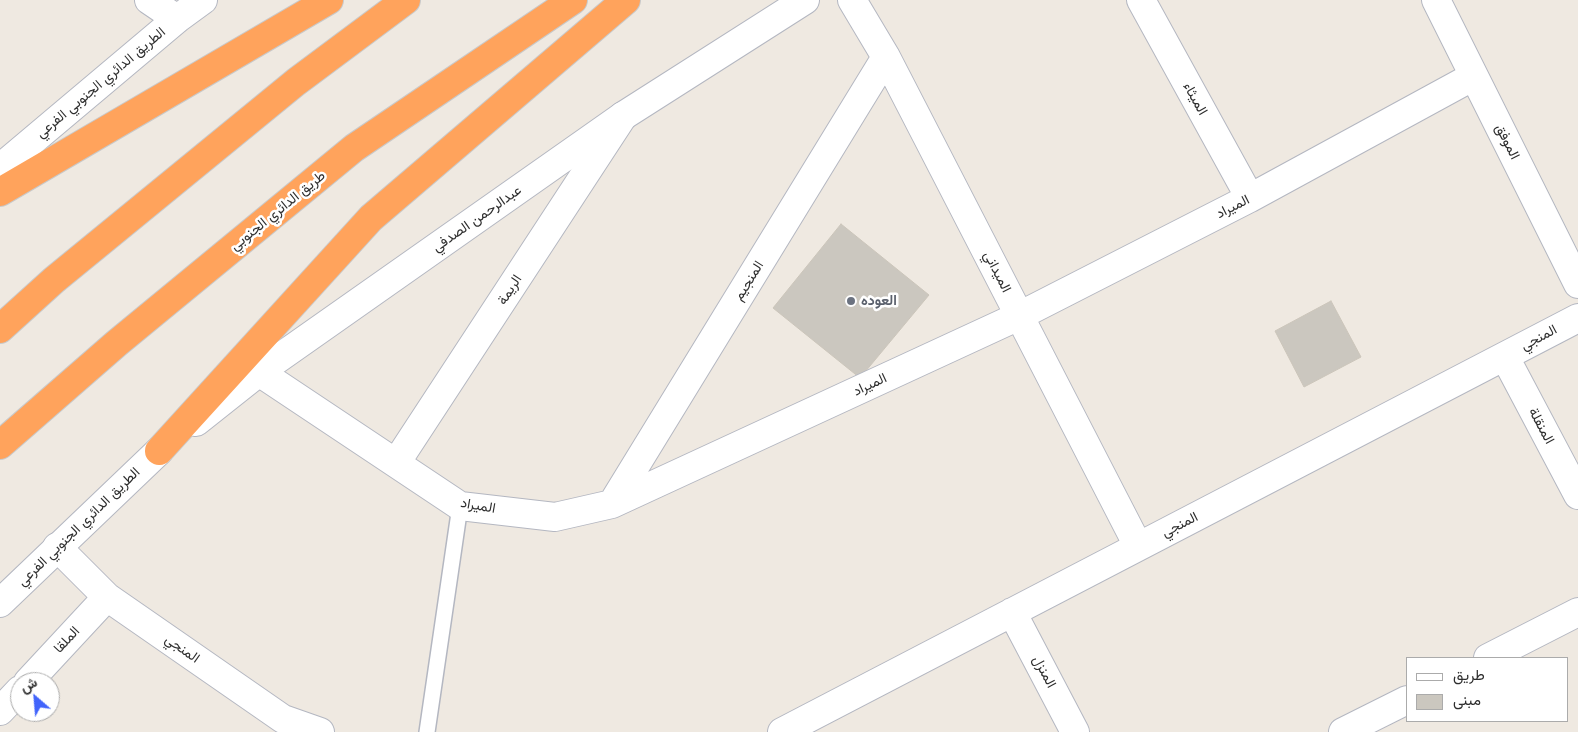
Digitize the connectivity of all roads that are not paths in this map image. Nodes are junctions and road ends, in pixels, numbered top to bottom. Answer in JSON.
{"nodes":[{"id":1,"x":149,"y":0,"type":"edge"},
{"id":2,"x":202,"y":0,"type":"edge"},
{"id":3,"x":329,"y":0,"type":"edge"},
{"id":4,"x":406,"y":0,"type":"edge"},
{"id":5,"x":573,"y":0,"type":"edge"},
{"id":6,"x":626,"y":0,"type":"edge"},
{"id":7,"x":805,"y":0,"type":"edge"},
{"id":8,"x":852,"y":0,"type":"edge"},
{"id":9,"x":1141,"y":0,"type":"edge"},
{"id":10,"x":1436,"y":0,"type":"edge"},
{"id":11,"x":177,"y":19,"type":"junction"},
{"id":12,"x":886,"y":57,"type":"junction"},
{"id":13,"x":1474,"y":76,"type":"junction"},
{"id":14,"x":623,"y":116,"type":"junction"},
{"id":15,"x":0,"y":168,"type":"edge"},
{"id":16,"x":0,"y":192,"type":"edge"},
{"id":17,"x":1250,"y":198,"type":"junction"},
{"id":18,"x":1578,"y":284,"type":"edge"},
{"id":19,"x":1019,"y":316,"type":"junction"},
{"id":20,"x":1578,"y":318,"type":"edge"},
{"id":21,"x":0,"y":329,"type":"edge"},
{"id":22,"x":1504,"y":356,"type":"junction"},
{"id":23,"x":259,"y":372,"type":"junction"},
{"id":24,"x":0,"y":445,"type":"edge"},
{"id":25,"x":159,"y":451,"type":"junction"},
{"id":26,"x":396,"y":463,"type":"junction"},
{"id":27,"x":1578,"y":495,"type":"edge"},
{"id":28,"x":612,"y":504,"type":"junction"},
{"id":29,"x":460,"y":506,"type":"junction"},
{"id":30,"x":1138,"y":546,"type":"junction"},
{"id":31,"x":57,"y":547,"type":"junction"},
{"id":32,"x":107,"y":597,"type":"junction"},
{"id":33,"x":0,"y":603,"type":"edge"},
{"id":34,"x":1012,"y":612,"type":"junction"},
{"id":35,"x":1578,"y":612,"type":"edge"},
{"id":36,"x":1490,"y":657,"type":"edge"},
{"id":37,"x":37,"y":672,"type":"edge"},
{"id":38,"x":10,"y":700,"type":"edge"},
{"id":39,"x":1406,"y":700,"type":"edge"},
{"id":40,"x":0,"y":711,"type":"edge"},
{"id":41,"x":278,"y":725,"type":"edge"},
{"id":42,"x":788,"y":731,"type":"edge"},
{"id":43,"x":320,"y":732,"type":"edge"},
{"id":44,"x":428,"y":732,"type":"edge"},
{"id":45,"x":1075,"y":732,"type":"edge"},
{"id":46,"x":1343,"y":732,"type":"edge"}],
"edges":[{"from":1,"to":11,"type":"street"},
{"from":2,"to":11,"type":"street","name":"الطريق الدائري الجنوبي الفرعي"},
{"from":3,"to":16,"type":"highway"},
{"from":4,"to":21,"type":"highway"},
{"from":5,"to":24,"type":"highway","name":"طريق الدائري الجنوبي"},
{"from":6,"to":25,"type":"highway"},
{"from":7,"to":14,"type":"street","name":"عبدالرحمن الصدفي"},
{"from":8,"to":12,"type":"street","name":"الميداني"},
{"from":9,"to":17,"type":"street","name":"الميثاء"},
{"from":10,"to":13,"type":"street","name":"الموفق"},
{"from":11,"to":15,"type":"street","name":"الطريق الدائري الجنوبي الفرعي"},
{"from":12,"to":19,"type":"street","name":"الميداني"},
{"from":12,"to":28,"type":"street","name":"المنجيم"},
{"from":13,"to":17,"type":"street","name":"الميراد"},
{"from":13,"to":18,"type":"street","name":"الموفق"},
{"from":14,"to":23,"type":"street","name":"عبدالرحمن الصدفي"},
{"from":14,"to":26,"type":"street","name":"الريمة"},
{"from":17,"to":19,"type":"street","name":"الميراد"},
{"from":19,"to":28,"type":"street","name":"الميراد"},
{"from":19,"to":30,"type":"street","name":"الميداني"},
{"from":20,"to":22,"type":"street","name":"المنجي"},
{"from":22,"to":27,"type":"street","name":"المنقلة"},
{"from":22,"to":30,"type":"street","name":"المنجي"},
{"from":23,"to":25,"type":"street","name":"عبدالرحمن الصدفي"},
{"from":23,"to":26,"type":"street","name":"الميراد"},
{"from":25,"to":31,"type":"street","name":"الطريق الدائري الجنوبي الفرعي"},
{"from":26,"to":29,"type":"street","name":"الميراد"},
{"from":28,"to":29,"type":"street","name":"الميراد"},
{"from":29,"to":44,"type":"lane"},
{"from":30,"to":34,"type":"street","name":"المنجي"},
{"from":31,"to":32,"type":"street","name":"المنجي"},
{"from":31,"to":33,"type":"street","name":"الطريق الدائري الجنوبي الفرعي"},
{"from":32,"to":37,"type":"street","name":"الملقا"},
{"from":32,"to":41,"type":"street","name":"المنجي"},
{"from":34,"to":42,"type":"street","name":"المنجي"},
{"from":34,"to":45,"type":"street","name":"المنزل"},
{"from":35,"to":36,"type":"street"},
{"from":38,"to":40,"type":"street"},
{"from":39,"to":46,"type":"street"},
{"from":41,"to":43,"type":"street","name":"المنجي"}]}
